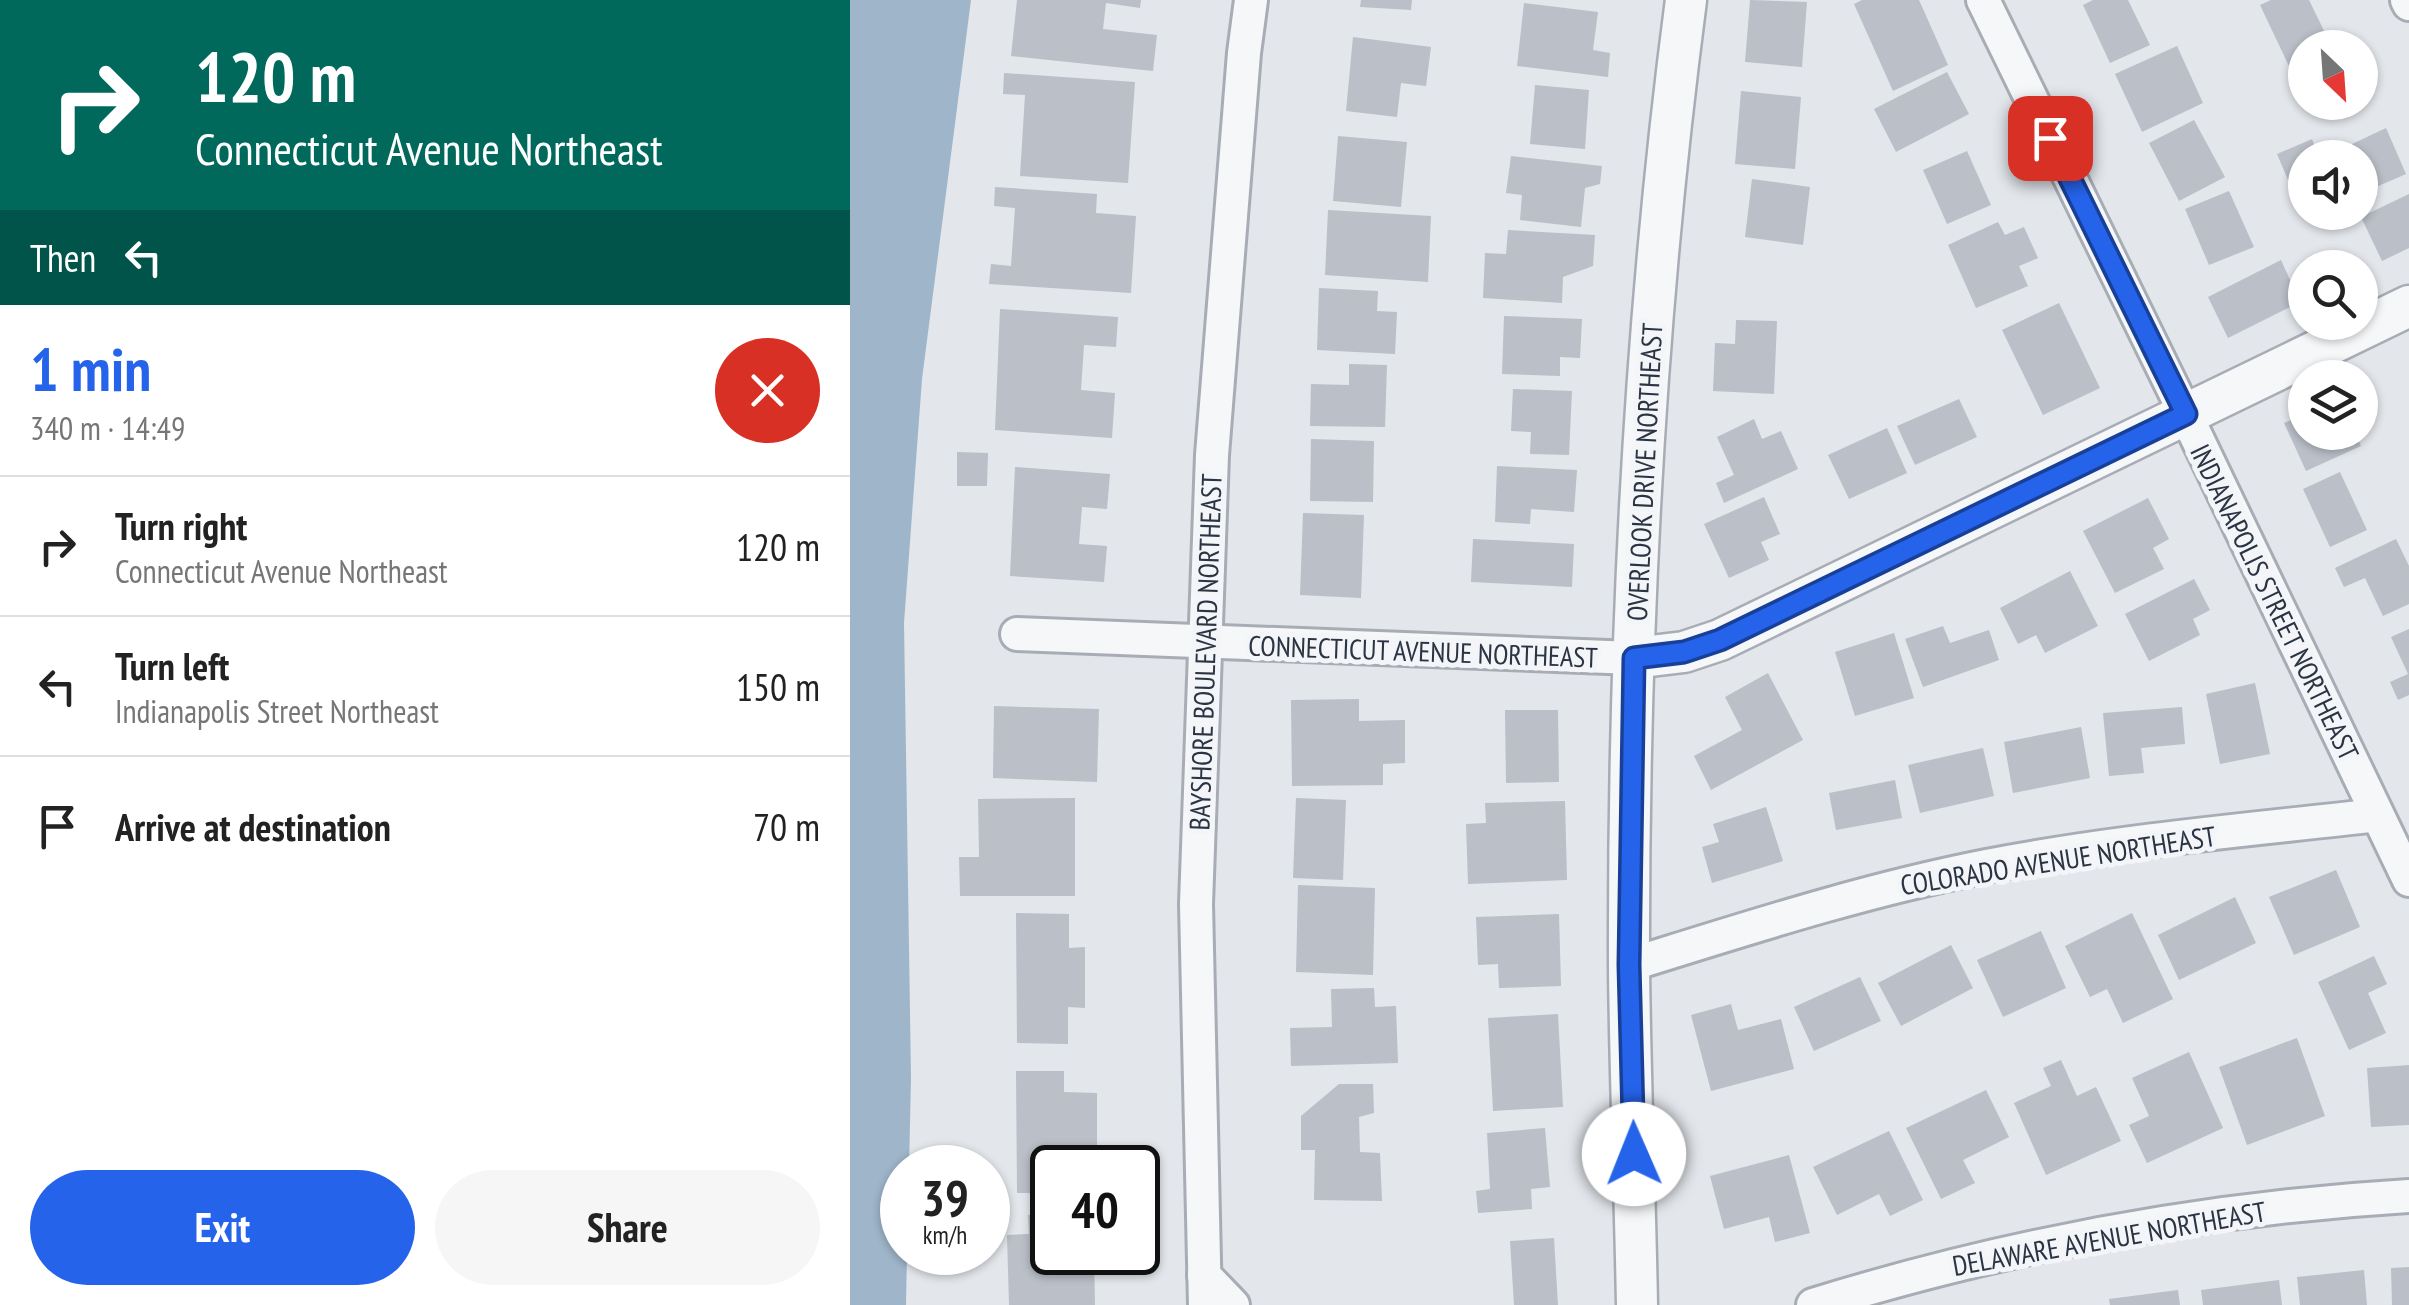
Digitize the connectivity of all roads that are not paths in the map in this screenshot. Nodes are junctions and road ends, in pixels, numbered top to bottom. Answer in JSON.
{"nodes":[{"id":1,"x":1251,"y":0,"type":"edge"},
{"id":2,"x":1686,"y":0,"type":"edge"},
{"id":3,"x":1983,"y":0,"type":"edge"},
{"id":4,"x":2409,"y":306,"type":"edge"},
{"id":5,"x":2186,"y":414,"type":"junction"},
{"id":6,"x":1017,"y":634,"type":"dead end"},
{"id":7,"x":1204,"y":643,"type":"junction"},
{"id":8,"x":1634,"y":658,"type":"junction"},
{"id":9,"x":2378,"y":816,"type":"junction"},
{"id":10,"x":2409,"y":880,"type":"edge"},
{"id":11,"x":1629,"y":965,"type":"junction"},
{"id":12,"x":2409,"y":1196,"type":"edge"},
{"id":13,"x":1204,"y":1290,"type":"edge"},
{"id":14,"x":1233,"y":1305,"type":"edge"},
{"id":15,"x":1637,"y":1305,"type":"edge"},
{"id":16,"x":1814,"y":1305,"type":"edge"}],
"edges":[{"from":1,"to":7,"type":"street","name":"BAYSHORE BOULEVARD NORTHEAST"},
{"from":2,"to":8,"type":"street","name":"OVERLOOK DRIVE NORTHEAST"},
{"from":3,"to":5,"type":"street","name":"INDIANAPOLIS STREET NORTHEAST"},
{"from":4,"to":5,"type":"street","name":"CONNECTICUT AVENUE NORTHEAST"},
{"from":5,"to":8,"type":"street","name":"CONNECTICUT AVENUE NORTHEAST"},
{"from":5,"to":9,"type":"street","name":"INDIANAPOLIS STREET NORTHEAST"},
{"from":6,"to":7,"type":"street","name":"CONNECTICUT AVENUE NORTHEAST"},
{"from":7,"to":8,"type":"street","name":"CONNECTICUT AVENUE NORTHEAST"},
{"from":7,"to":13,"type":"street","name":"BAYSHORE BOULEVARD NORTHEAST"},
{"from":8,"to":11,"type":"street","name":"OVERLOOK DRIVE NORTHEAST"},
{"from":9,"to":10,"type":"street","name":"INDIANAPOLIS STREET NORTHEAST"},
{"from":9,"to":11,"type":"street","name":"COLORADO AVENUE NORTHEAST"},
{"from":11,"to":15,"type":"street","name":"OVERLOOK DRIVE NORTHEAST"},
{"from":12,"to":16,"type":"street","name":"DELAWARE AVENUE NORTHEAST"},
{"from":13,"to":14,"type":"street"}]}
